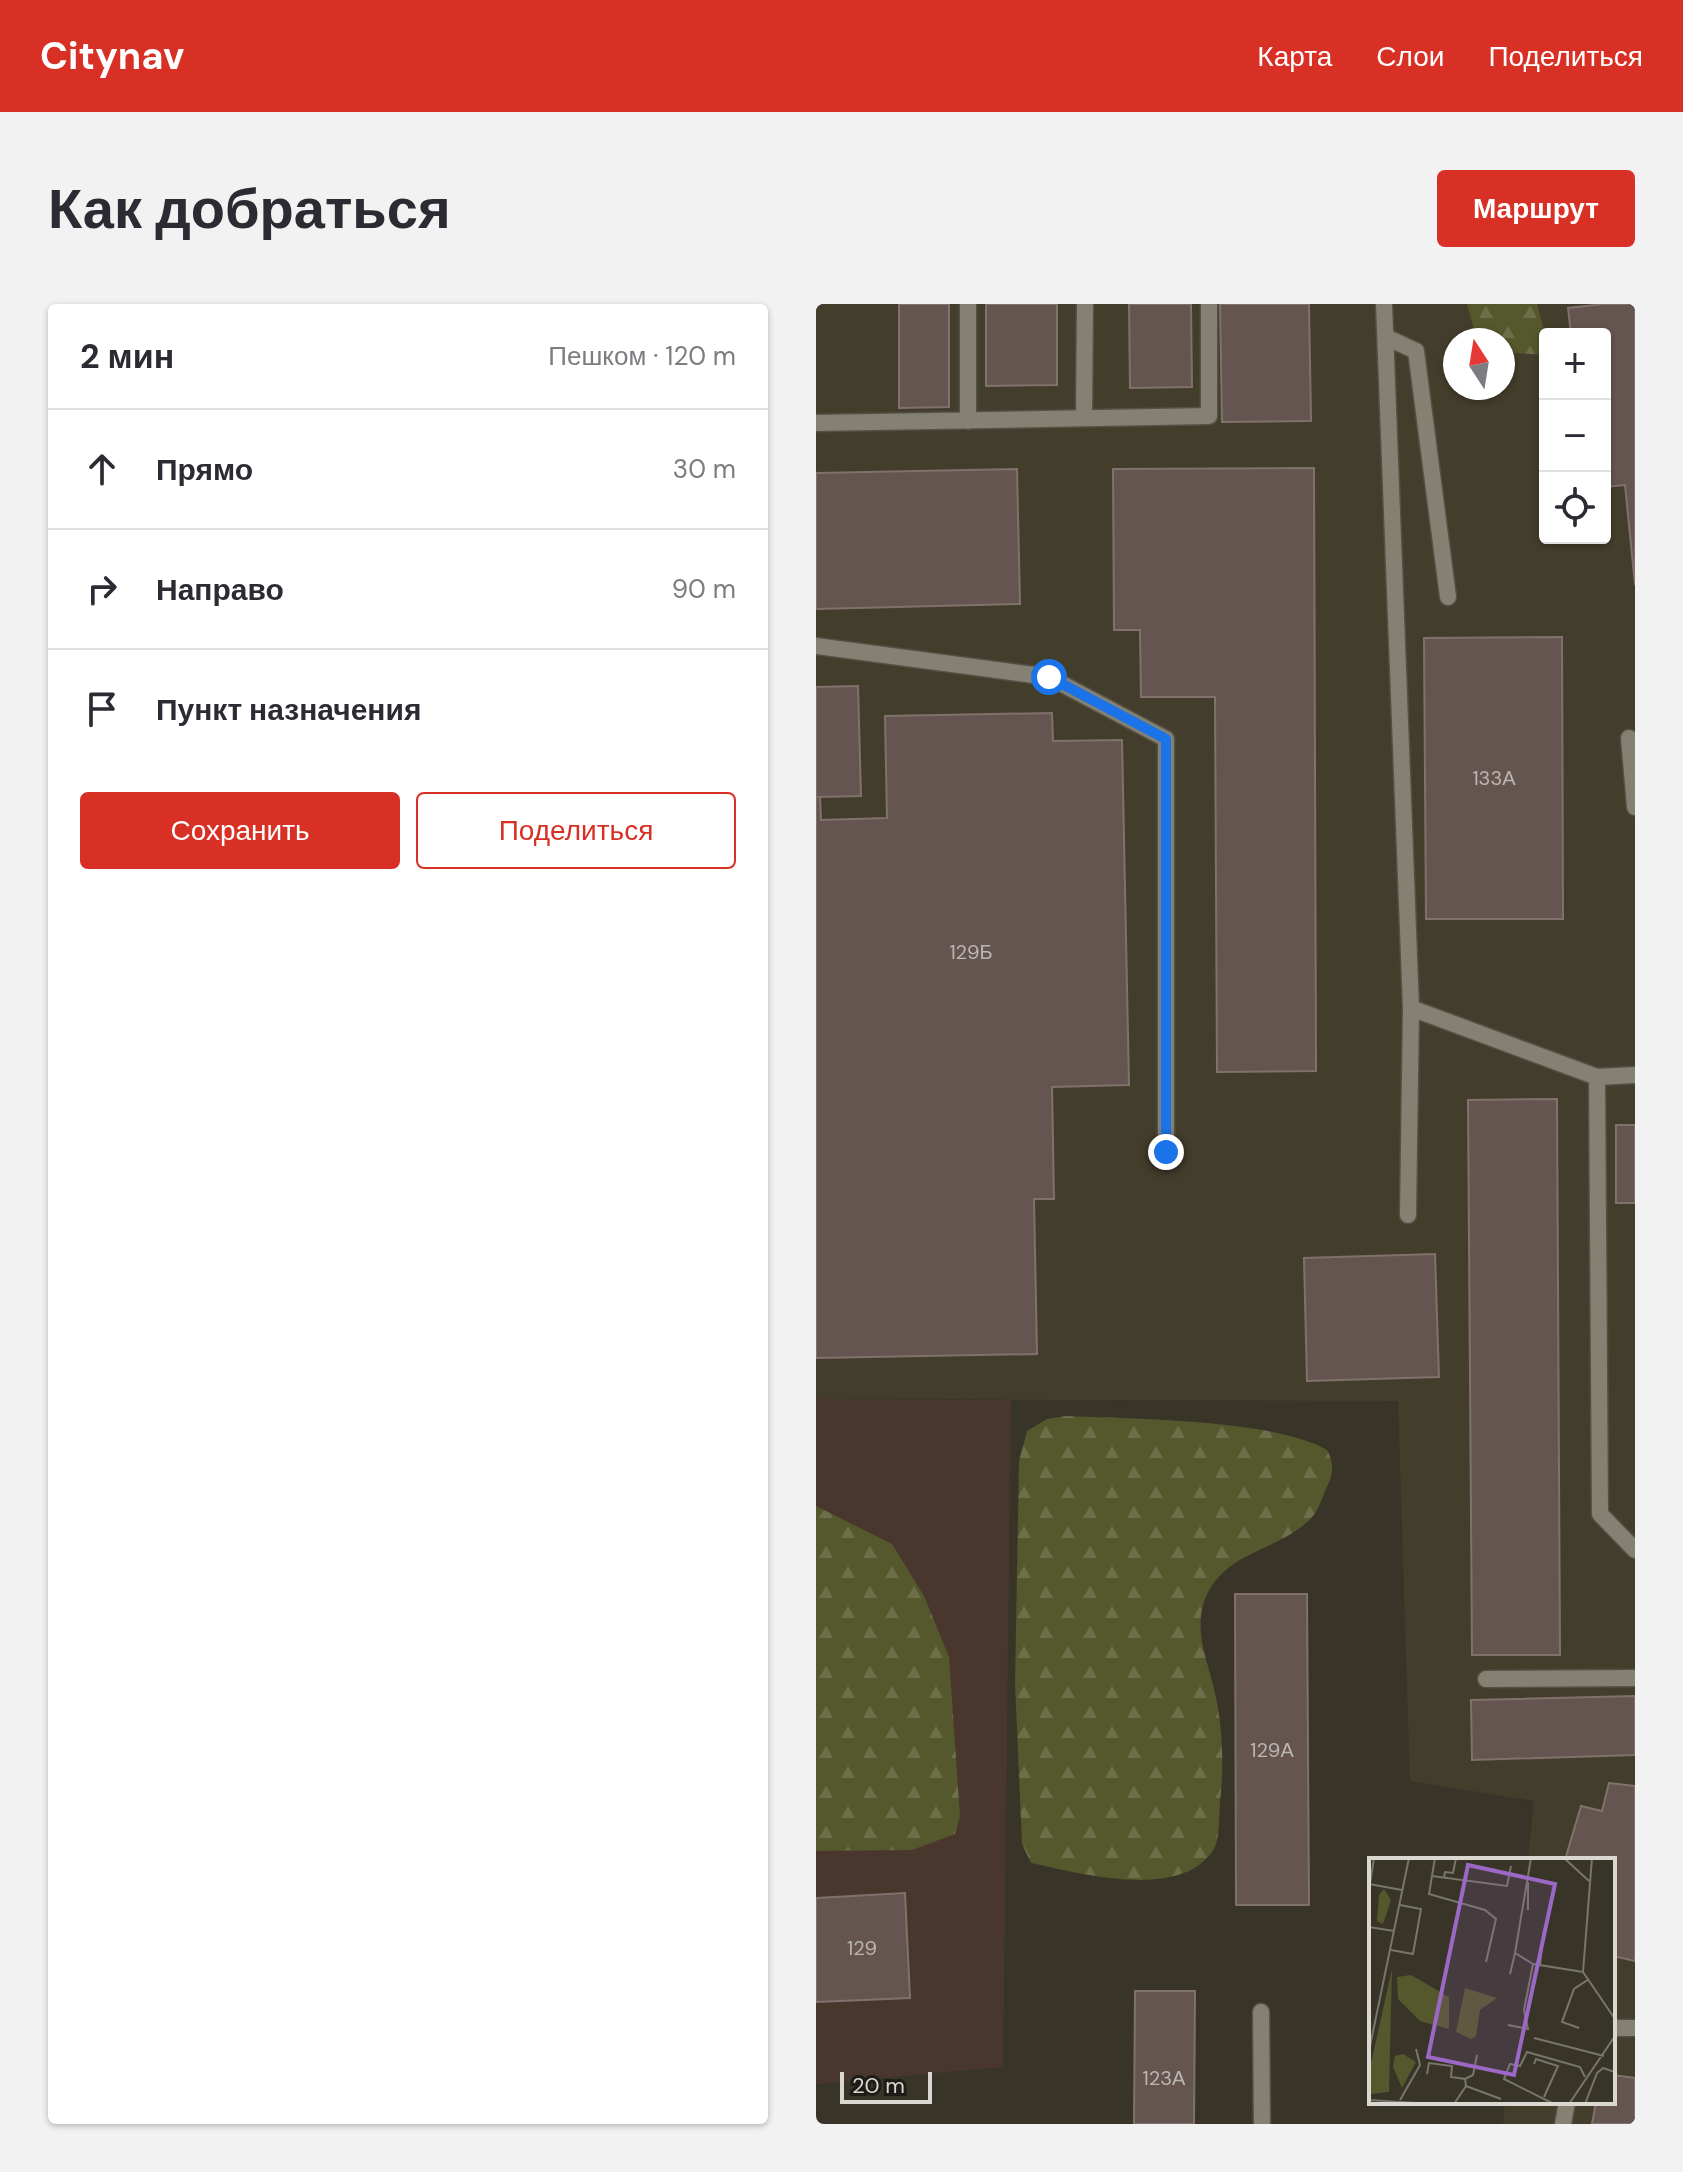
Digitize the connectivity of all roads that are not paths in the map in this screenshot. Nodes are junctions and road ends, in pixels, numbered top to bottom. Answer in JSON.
{"nodes":[{"id":1,"x":968,"y":304,"type":"edge"},
{"id":2,"x":1085,"y":304,"type":"edge"},
{"id":3,"x":1209,"y":304,"type":"edge"},
{"id":4,"x":1384,"y":304,"type":"edge"},
{"id":5,"x":1386,"y":337,"type":"junction"},
{"id":6,"x":1084,"y":417,"type":"junction"},
{"id":7,"x":968,"y":421,"type":"junction"},
{"id":8,"x":816,"y":423,"type":"edge"},
{"id":9,"x":1448,"y":597,"type":"dead end"},
{"id":10,"x":816,"y":646,"type":"edge"},
{"id":11,"x":1629,"y":738,"type":"dead end"},
{"id":12,"x":1635,"y":807,"type":"edge"},
{"id":13,"x":1411,"y":1008,"type":"junction"},
{"id":14,"x":1635,"y":1075,"type":"edge"},
{"id":15,"x":1597,"y":1077,"type":"junction"},
{"id":16,"x":1166,"y":1152,"type":"dead end"},
{"id":17,"x":1408,"y":1215,"type":"dead end"},
{"id":18,"x":1635,"y":1550,"type":"edge"},
{"id":19,"x":1635,"y":1678,"type":"edge"},
{"id":20,"x":1486,"y":1679,"type":"dead end"},
{"id":21,"x":1261,"y":2012,"type":"dead end"},
{"id":22,"x":1567,"y":2104,"type":"edge"},
{"id":23,"x":1262,"y":2124,"type":"edge"},
{"id":24,"x":1563,"y":2124,"type":"edge"}],
"edges":[{"from":1,"to":7,"type":"lane"},
{"from":2,"to":6,"type":"lane"},
{"from":3,"to":6,"type":"lane"},
{"from":4,"to":5,"type":"lane"},
{"from":5,"to":9,"type":"lane"},
{"from":5,"to":13,"type":"lane"},
{"from":6,"to":7,"type":"lane"},
{"from":7,"to":8,"type":"lane"},
{"from":10,"to":16,"type":"lane"},
{"from":11,"to":12,"type":"lane"},
{"from":13,"to":15,"type":"lane"},
{"from":13,"to":17,"type":"lane"},
{"from":14,"to":15,"type":"lane"},
{"from":15,"to":18,"type":"lane"},
{"from":19,"to":20,"type":"lane"},
{"from":21,"to":23,"type":"lane"},
{"from":22,"to":24,"type":"lane"}]}
